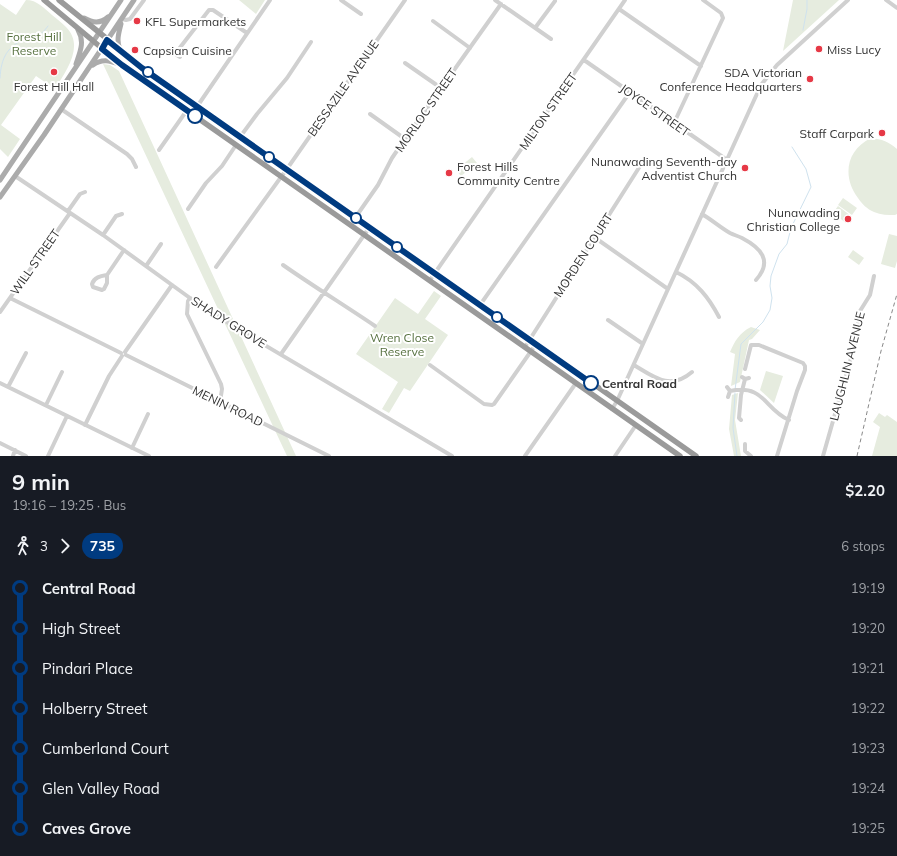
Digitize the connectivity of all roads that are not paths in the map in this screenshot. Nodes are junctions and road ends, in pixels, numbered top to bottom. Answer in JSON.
{"nodes":[{"id":1,"x":44,"y":0,"type":"edge"},
{"id":2,"x":59,"y":0,"type":"edge"},
{"id":3,"x":121,"y":0,"type":"edge"},
{"id":4,"x":134,"y":0,"type":"edge"},
{"id":5,"x":144,"y":0,"type":"edge"},
{"id":6,"x":270,"y":0,"type":"edge"},
{"id":7,"x":341,"y":0,"type":"edge"},
{"id":8,"x":405,"y":0,"type":"edge"},
{"id":9,"x":495,"y":0,"type":"edge"},
{"id":10,"x":626,"y":0,"type":"edge"},
{"id":11,"x":703,"y":0,"type":"edge"},
{"id":12,"x":848,"y":0,"type":"edge"},
{"id":13,"x":886,"y":0,"type":"edge"},
{"id":14,"x":555,"y":1,"type":"dead end"},
{"id":15,"x":501,"y":4,"type":"junction"},
{"id":16,"x":897,"y":8,"type":"edge"},
{"id":17,"x":619,"y":9,"type":"junction"},
{"id":18,"x":75,"y":13,"type":"junction"},
{"id":19,"x":112,"y":14,"type":"junction"},
{"id":20,"x":361,"y":14,"type":"dead end"},
{"id":21,"x":122,"y":19,"type":"junction"},
{"id":22,"x":433,"y":21,"type":"dead end"},
{"id":23,"x":535,"y":28,"type":"junction"},
{"id":24,"x":78,"y":30,"type":"junction"},
{"id":25,"x":247,"y":33,"type":"junction"},
{"id":26,"x":99,"y":34,"type":"junction"},
{"id":27,"x":551,"y":39,"type":"dead end"},
{"id":28,"x":107,"y":40,"type":"junction"},
{"id":29,"x":93,"y":42,"type":"junction"},
{"id":30,"x":311,"y":42,"type":"dead end"},
{"id":31,"x":470,"y":48,"type":"junction"},
{"id":32,"x":102,"y":49,"type":"junction"},
{"id":33,"x":170,"y":51,"type":"dead end"},
{"id":34,"x":122,"y":52,"type":"junction"},
{"id":35,"x":175,"y":54,"type":"junction"},
{"id":36,"x":180,"y":57,"type":"dead end"},
{"id":37,"x":584,"y":60,"type":"junction"},
{"id":38,"x":405,"y":63,"type":"dead end"},
{"id":39,"x":122,"y":65,"type":"junction"},
{"id":40,"x":701,"y":66,"type":"junction"},
{"id":41,"x":89,"y":69,"type":"junction"},
{"id":42,"x":72,"y":73,"type":"junction"},
{"id":43,"x":441,"y":88,"type":"junction"},
{"id":44,"x":630,"y":92,"type":"junction"},
{"id":45,"x":194,"y":105,"type":"junction"},
{"id":46,"x":61,"y":109,"type":"junction"},
{"id":47,"x":190,"y":112,"type":"junction"},
{"id":48,"x":370,"y":114,"type":"dead end"},
{"id":49,"x":674,"y":123,"type":"junction"},
{"id":50,"x":240,"y":137,"type":"junction"},
{"id":51,"x":405,"y":139,"type":"junction"},
{"id":52,"x":236,"y":145,"type":"junction"},
{"id":53,"x":159,"y":150,"type":"dead end"},
{"id":54,"x":727,"y":160,"type":"junction"},
{"id":55,"x":642,"y":163,"type":"dead end"},
{"id":56,"x":136,"y":167,"type":"dead end"},
{"id":57,"x":7,"y":170,"type":"junction"},
{"id":58,"x":287,"y":170,"type":"junction"},
{"id":59,"x":15,"y":176,"type":"junction"},
{"id":60,"x":281,"y":176,"type":"junction"},
{"id":61,"x":0,"y":180,"type":"edge"},
{"id":62,"x":85,"y":192,"type":"dead end"},
{"id":63,"x":0,"y":197,"type":"edge"},
{"id":64,"x":188,"y":209,"type":"dead end"},
{"id":65,"x":69,"y":212,"type":"junction"},
{"id":66,"x":122,"y":214,"type":"dead end"},
{"id":67,"x":702,"y":214,"type":"junction"},
{"id":68,"x":355,"y":218,"type":"junction"},
{"id":69,"x":370,"y":228,"type":"junction"},
{"id":70,"x":103,"y":235,"type":"junction"},
{"id":71,"x":365,"y":235,"type":"junction"},
{"id":72,"x":594,"y":238,"type":"junction"},
{"id":73,"x":161,"y":244,"type":"dead end"},
{"id":74,"x":124,"y":250,"type":"junction"},
{"id":75,"x":283,"y":265,"type":"dead end"},
{"id":76,"x":146,"y":266,"type":"junction"},
{"id":77,"x":216,"y":267,"type":"dead end"},
{"id":78,"x":676,"y":272,"type":"junction"},
{"id":79,"x":434,"y":273,"type":"junction"},
{"id":80,"x":107,"y":275,"type":"dead end"},
{"id":81,"x":874,"y":276,"type":"dead end"},
{"id":82,"x":430,"y":280,"type":"junction"},
{"id":83,"x":756,"y":280,"type":"dead end"},
{"id":84,"x":172,"y":285,"type":"junction"},
{"id":85,"x":668,"y":289,"type":"junction"},
{"id":86,"x":323,"y":293,"type":"junction"},
{"id":87,"x":10,"y":298,"type":"junction"},
{"id":88,"x":190,"y":298,"type":"junction"},
{"id":89,"x":480,"y":305,"type":"junction"},
{"id":90,"x":0,"y":312,"type":"edge"},
{"id":91,"x":720,"y":317,"type":"dead end"},
{"id":92,"x":608,"y":320,"type":"dead end"},
{"id":93,"x":375,"y":326,"type":"dead end"},
{"id":94,"x":529,"y":340,"type":"junction"},
{"id":95,"x":536,"y":344,"type":"junction"},
{"id":96,"x":643,"y":344,"type":"junction"},
{"id":97,"x":524,"y":347,"type":"junction"},
{"id":98,"x":531,"y":351,"type":"junction"},
{"id":99,"x":26,"y":353,"type":"dead end"},
{"id":100,"x":124,"y":354,"type":"junction"},
{"id":101,"x":281,"y":354,"type":"junction"},
{"id":102,"x":430,"y":365,"type":"dead end"},
{"id":103,"x":634,"y":365,"type":"junction"},
{"id":104,"x":745,"y":369,"type":"dead end"},
{"id":105,"x":62,"y":372,"type":"dead end"},
{"id":106,"x":692,"y":372,"type":"dead end"},
{"id":107,"x":745,"y":378,"type":"dead end"},
{"id":108,"x":0,"y":383,"type":"edge"},
{"id":109,"x":576,"y":383,"type":"junction"},
{"id":110,"x":8,"y":387,"type":"junction"},
{"id":111,"x":743,"y":389,"type":"junction"},
{"id":112,"x":728,"y":397,"type":"dead end"},
{"id":113,"x":617,"y":401,"type":"junction"},
{"id":114,"x":220,"y":402,"type":"junction"},
{"id":115,"x":46,"y":405,"type":"junction"},
{"id":116,"x":612,"y":409,"type":"junction"},
{"id":117,"x":148,"y":414,"type":"dead end"},
{"id":118,"x":67,"y":416,"type":"junction"},
{"id":119,"x":739,"y":419,"type":"dead end"},
{"id":120,"x":789,"y":420,"type":"junction"},
{"id":121,"x":85,"y":425,"type":"junction"},
{"id":122,"x":636,"y":426,"type":"junction"},
{"id":123,"x":0,"y":443,"type":"edge"},
{"id":124,"x":745,"y":444,"type":"dead end"},
{"id":125,"x":132,"y":448,"type":"junction"},
{"id":126,"x":15,"y":450,"type":"junction"},
{"id":127,"x":138,"y":451,"type":"junction"},
{"id":128,"x":13,"y":456,"type":"edge"},
{"id":129,"x":26,"y":456,"type":"edge"},
{"id":130,"x":48,"y":456,"type":"edge"},
{"id":131,"x":135,"y":456,"type":"edge"},
{"id":132,"x":148,"y":456,"type":"edge"},
{"id":133,"x":329,"y":456,"type":"edge"},
{"id":134,"x":452,"y":456,"type":"edge"},
{"id":135,"x":525,"y":456,"type":"edge"},
{"id":136,"x":615,"y":456,"type":"edge"},
{"id":137,"x":680,"y":456,"type":"edge"},
{"id":138,"x":696,"y":456,"type":"edge"},
{"id":139,"x":751,"y":456,"type":"edge"},
{"id":140,"x":777,"y":456,"type":"edge"},
{"id":141,"x":823,"y":456,"type":"edge"}],
"edges":[{"from":1,"to":24,"type":"highway"},
{"from":2,"to":18,"type":"highway"},
{"from":3,"to":19,"type":"main road"},
{"from":4,"to":21,"type":"main road"},
{"from":5,"to":21,"type":"street"},
{"from":6,"to":25,"type":"street"},
{"from":7,"to":20,"type":"street"},
{"from":8,"to":58,"type":"street","name":"BESSAZILE AVENUE"},
{"from":9,"to":15,"type":"street"},
{"from":10,"to":17,"type":"street","name":"MILTON STREET"},
{"from":11,"to":40,"type":"street"},
{"from":12,"to":54,"type":"street"},
{"from":13,"to":16,"type":"street"},
{"from":14,"to":23,"type":"street"},
{"from":15,"to":23,"type":"street"},
{"from":15,"to":31,"type":"street","name":"MORLOC STREET"},
{"from":17,"to":37,"type":"street","name":"MILTON STREET"},
{"from":17,"to":40,"type":"street"},
{"from":18,"to":19,"type":"main road"},
{"from":18,"to":26,"type":"highway"},
{"from":19,"to":26,"type":"main road"},
{"from":21,"to":28,"type":"main road"},
{"from":21,"to":34,"type":"main road"},
{"from":22,"to":31,"type":"street"},
{"from":23,"to":27,"type":"street"},
{"from":24,"to":29,"type":"highway"},
{"from":24,"to":42,"type":"main road"},
{"from":25,"to":35,"type":"street"},
{"from":25,"to":45,"type":"street"},
{"from":26,"to":28,"type":"highway"},
{"from":26,"to":29,"type":"main road"},
{"from":28,"to":32,"type":"main road"},
{"from":28,"to":34,"type":"highway"},
{"from":29,"to":32,"type":"highway"},
{"from":29,"to":42,"type":"main road"},
{"from":30,"to":50,"type":"street"},
{"from":31,"to":43,"type":"street","name":"MORLOC STREET"},
{"from":32,"to":39,"type":"highway"},
{"from":32,"to":41,"type":"main road"},
{"from":33,"to":35,"type":"street"},
{"from":34,"to":45,"type":"highway"},
{"from":35,"to":36,"type":"street"},
{"from":37,"to":44,"type":"street","name":"JOYCE STREET"},
{"from":37,"to":79,"type":"street","name":"MILTON STREET"},
{"from":38,"to":43,"type":"street"},
{"from":39,"to":41,"type":"main road"},
{"from":39,"to":47,"type":"highway"},
{"from":40,"to":49,"type":"street"},
{"from":41,"to":46,"type":"main road"},
{"from":42,"to":57,"type":"main road"},
{"from":43,"to":51,"type":"street","name":"MORLOC STREET"},
{"from":44,"to":49,"type":"street","name":"JOYCE STREET"},
{"from":44,"to":89,"type":"street"},
{"from":45,"to":47,"type":"street"},
{"from":45,"to":50,"type":"highway"},
{"from":46,"to":56,"type":"street"},
{"from":46,"to":59,"type":"main road"},
{"from":47,"to":52,"type":"highway"},
{"from":47,"to":53,"type":"street"},
{"from":48,"to":51,"type":"street"},
{"from":49,"to":54,"type":"street","name":"JOYCE STREET"},
{"from":50,"to":58,"type":"highway"},
{"from":51,"to":68,"type":"street","name":"MORLOC STREET"},
{"from":52,"to":60,"type":"highway"},
{"from":52,"to":64,"type":"street"},
{"from":54,"to":67,"type":"street"},
{"from":55,"to":72,"type":"street","name":"MORDEN COURT"},
{"from":57,"to":59,"type":"main road"},
{"from":57,"to":61,"type":"main road"},
{"from":58,"to":60,"type":"street","name":"BESSAZILE AVENUE"},
{"from":58,"to":68,"type":"highway"},
{"from":59,"to":63,"type":"main road"},
{"from":59,"to":65,"type":"street","name":"SHADY GROVE"},
{"from":60,"to":71,"type":"highway"},
{"from":60,"to":77,"type":"street","name":"BESSAZILE AVENUE"},
{"from":62,"to":65,"type":"street","name":"WILL STREET"},
{"from":65,"to":70,"type":"street","name":"SHADY GROVE"},
{"from":65,"to":87,"type":"street","name":"WILL STREET"},
{"from":66,"to":70,"type":"street"},
{"from":67,"to":78,"type":"street"},
{"from":67,"to":83,"type":"street"},
{"from":68,"to":69,"type":"highway"},
{"from":69,"to":71,"type":"street"},
{"from":69,"to":79,"type":"highway"},
{"from":70,"to":74,"type":"street","name":"SHADY GROVE"},
{"from":71,"to":82,"type":"highway"},
{"from":71,"to":86,"type":"street"},
{"from":72,"to":85,"type":"street"},
{"from":72,"to":94,"type":"street","name":"MORDEN COURT"},
{"from":73,"to":76,"type":"street"},
{"from":74,"to":76,"type":"street","name":"SHADY GROVE"},
{"from":74,"to":80,"type":"street"},
{"from":75,"to":86,"type":"street"},
{"from":76,"to":84,"type":"street","name":"SHADY GROVE"},
{"from":78,"to":85,"type":"street"},
{"from":78,"to":91,"type":"street"},
{"from":79,"to":82,"type":"street","name":"MILTON STREET"},
{"from":79,"to":89,"type":"highway"},
{"from":81,"to":141,"type":"street","name":"LAUGHLIN AVENUE"},
{"from":82,"to":97,"type":"highway"},
{"from":84,"to":88,"type":"street","name":"SHADY GROVE"},
{"from":84,"to":100,"type":"street"},
{"from":85,"to":96,"type":"street"},
{"from":86,"to":93,"type":"street"},
{"from":86,"to":101,"type":"street"},
{"from":87,"to":90,"type":"street","name":"WILL STREET"},
{"from":87,"to":100,"type":"street","name":"MENIN ROAD"},
{"from":88,"to":101,"type":"street","name":"SHADY GROVE"},
{"from":88,"to":114,"type":"street"},
{"from":89,"to":94,"type":"highway"},
{"from":92,"to":96,"type":"street"},
{"from":94,"to":95,"type":"highway"},
{"from":94,"to":97,"type":"street","name":"MORDEN COURT"},
{"from":95,"to":98,"type":"street"},
{"from":95,"to":113,"type":"highway"},
{"from":96,"to":103,"type":"street"},
{"from":97,"to":98,"type":"highway"},
{"from":98,"to":102,"type":"street"},
{"from":98,"to":109,"type":"highway"},
{"from":99,"to":110,"type":"street"},
{"from":100,"to":114,"type":"street","name":"MENIN ROAD"},
{"from":100,"to":121,"type":"street"},
{"from":101,"to":134,"type":"street","name":"SHADY GROVE"},
{"from":103,"to":106,"type":"street"},
{"from":103,"to":113,"type":"street"},
{"from":104,"to":120,"type":"street"},
{"from":105,"to":115,"type":"street"},
{"from":107,"to":111,"type":"street"},
{"from":108,"to":110,"type":"street"},
{"from":109,"to":116,"type":"highway"},
{"from":109,"to":135,"type":"street"},
{"from":110,"to":115,"type":"street"},
{"from":111,"to":112,"type":"street"},
{"from":111,"to":119,"type":"street"},
{"from":111,"to":120,"type":"street"},
{"from":113,"to":116,"type":"street"},
{"from":113,"to":138,"type":"highway"},
{"from":114,"to":133,"type":"street","name":"MENIN ROAD"},
{"from":115,"to":118,"type":"street"},
{"from":116,"to":122,"type":"highway"},
{"from":117,"to":125,"type":"street"},
{"from":118,"to":121,"type":"street"},
{"from":118,"to":130,"type":"street"},
{"from":120,"to":140,"type":"street"},
{"from":121,"to":125,"type":"street"},
{"from":122,"to":136,"type":"street"},
{"from":122,"to":137,"type":"highway"},
{"from":123,"to":126,"type":"street"},
{"from":124,"to":139,"type":"street"},
{"from":125,"to":127,"type":"street"},
{"from":126,"to":128,"type":"street"},
{"from":126,"to":129,"type":"street"},
{"from":127,"to":131,"type":"street"},
{"from":127,"to":132,"type":"street"}]}
